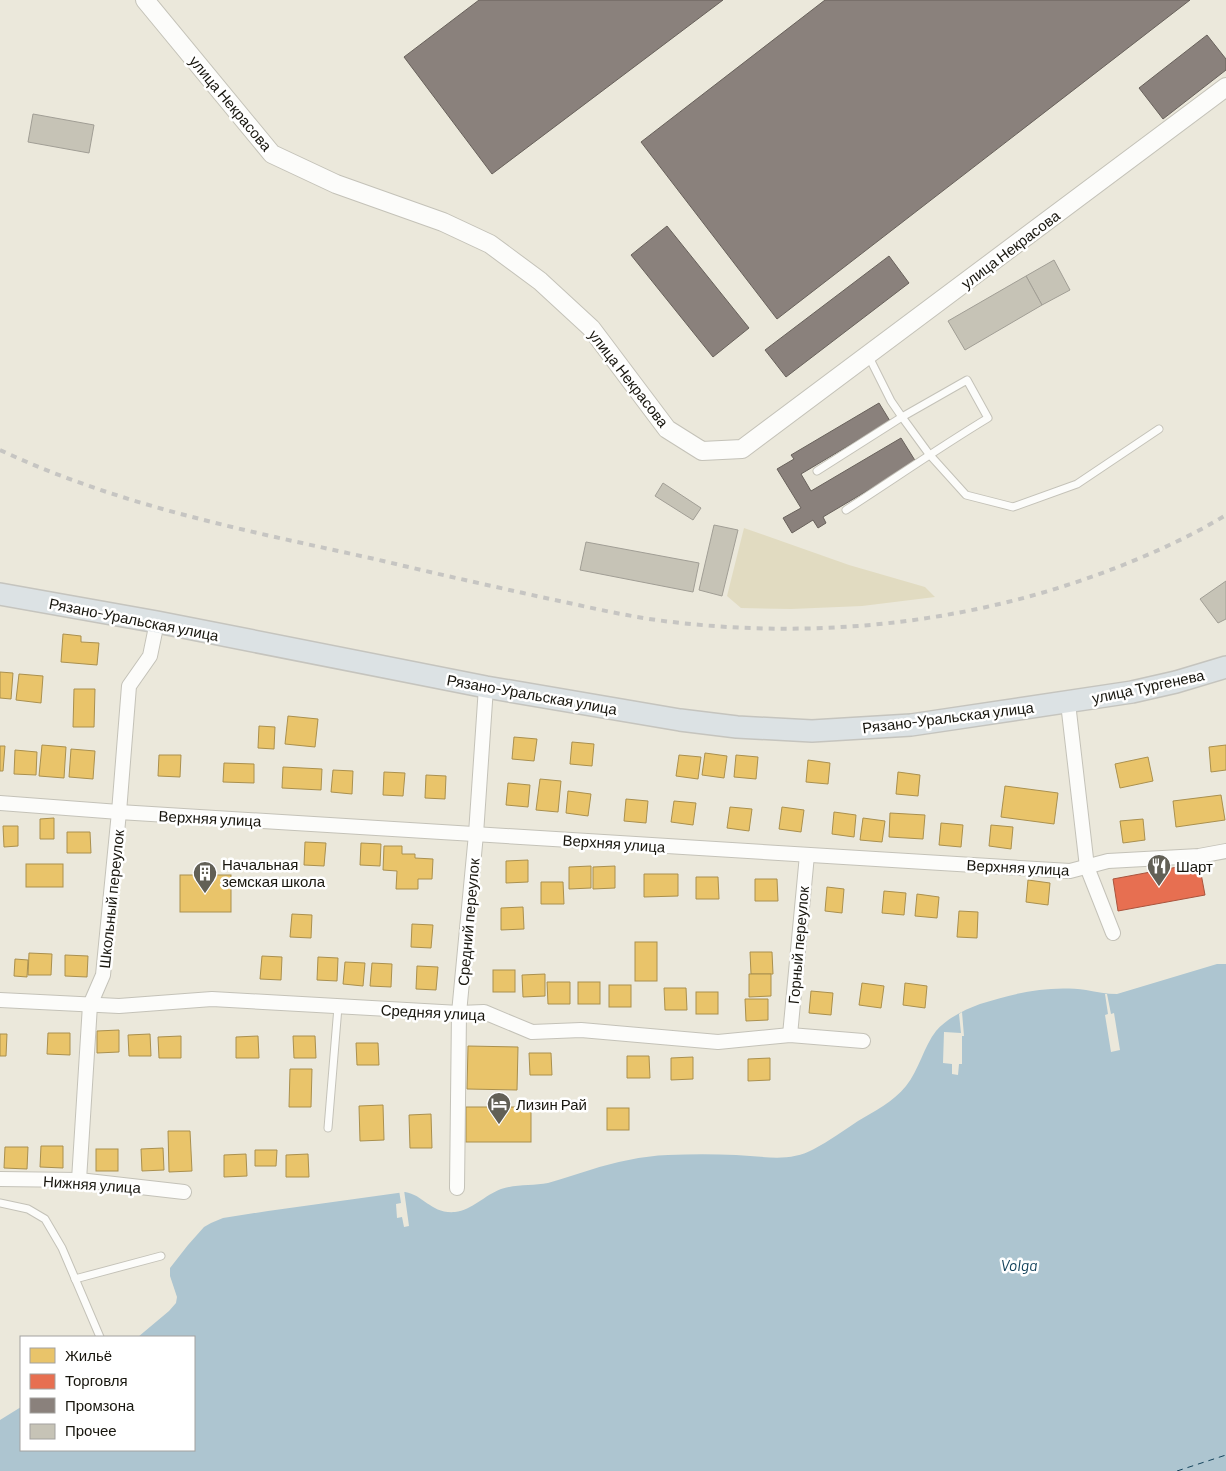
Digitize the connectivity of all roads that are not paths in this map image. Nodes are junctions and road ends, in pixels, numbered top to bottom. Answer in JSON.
{"nodes":[{"id":1,"x":145,"y":0,"type":"edge"},
{"id":2,"x":1226,"y":87,"type":"edge"},
{"id":3,"x":868,"y":355,"type":"junction"},
{"id":4,"x":902,"y":418,"type":"junction"},
{"id":5,"x":1159,"y":429,"type":"dead end"},
{"id":6,"x":929,"y":454,"type":"junction"},
{"id":7,"x":817,"y":471,"type":"dead end"},
{"id":8,"x":846,"y":510,"type":"dead end"},
{"id":9,"x":0,"y":594,"type":"edge"},
{"id":10,"x":157,"y":622,"type":"junction"},
{"id":11,"x":1226,"y":667,"type":"edge"},
{"id":12,"x":486,"y":687,"type":"junction"},
{"id":13,"x":1068,"y":702,"type":"junction"},
{"id":14,"x":0,"y":803,"type":"edge"},
{"id":15,"x":119,"y":812,"type":"junction"},
{"id":16,"x":476,"y":834,"type":"junction"},
{"id":17,"x":1226,"y":852,"type":"edge"},
{"id":18,"x":807,"y":855,"type":"junction"},
{"id":19,"x":1087,"y":867,"type":"junction"},
{"id":20,"x":1113,"y":933,"type":"dead end"},
{"id":21,"x":0,"y":1000,"type":"edge"},
{"id":22,"x":90,"y":1004,"type":"junction"},
{"id":23,"x":338,"y":1007,"type":"junction"},
{"id":24,"x":459,"y":1013,"type":"junction"},
{"id":25,"x":790,"y":1035,"type":"junction"},
{"id":26,"x":863,"y":1041,"type":"dead end"},
{"id":27,"x":328,"y":1128,"type":"dead end"},
{"id":28,"x":0,"y":1179,"type":"edge"},
{"id":29,"x":79,"y":1180,"type":"junction"},
{"id":30,"x":457,"y":1188,"type":"dead end"},
{"id":31,"x":184,"y":1192,"type":"dead end"},
{"id":32,"x":0,"y":1203,"type":"edge"},
{"id":33,"x":161,"y":1256,"type":"dead end"},
{"id":34,"x":75,"y":1279,"type":"junction"},
{"id":35,"x":100,"y":1336,"type":"edge"}],
"edges":[{"from":1,"to":3,"type":"street","name":"улица Некрасова"},
{"from":2,"to":3,"type":"street","name":"улица Некрасова"},
{"from":3,"to":4,"type":"lane"},
{"from":4,"to":6,"type":"lane"},
{"from":4,"to":6,"type":"lane"},
{"from":4,"to":7,"type":"lane"},
{"from":5,"to":6,"type":"lane"},
{"from":6,"to":8,"type":"lane"},
{"from":9,"to":10,"type":"main road","name":"Рязано-Уральская улица"},
{"from":10,"to":12,"type":"main road","name":"Рязано-Уральская улица"},
{"from":10,"to":15,"type":"street","name":"Школьный переулок"},
{"from":11,"to":13,"type":"main road","name":"улица Тургенева"},
{"from":12,"to":13,"type":"main road","name":"Рязано-Уральская улица"},
{"from":12,"to":16,"type":"street","name":"Средний переулок"},
{"from":13,"to":19,"type":"street"},
{"from":14,"to":15,"type":"street","name":"Верхняя улица"},
{"from":15,"to":16,"type":"street","name":"Верхняя улица"},
{"from":15,"to":22,"type":"street","name":"Школьный переулок"},
{"from":16,"to":18,"type":"street","name":"Верхняя улица"},
{"from":16,"to":24,"type":"street","name":"Средний переулок"},
{"from":17,"to":19,"type":"street","name":"Верхняя улица"},
{"from":18,"to":19,"type":"street","name":"Верхняя улица"},
{"from":18,"to":25,"type":"street","name":"Горный переулок"},
{"from":19,"to":20,"type":"street"},
{"from":21,"to":22,"type":"street","name":"Средняя улица"},
{"from":22,"to":23,"type":"street","name":"Средняя улица"},
{"from":22,"to":29,"type":"street","name":"Школьный переулок"},
{"from":23,"to":24,"type":"street","name":"Средняя улица"},
{"from":23,"to":27,"type":"lane"},
{"from":24,"to":25,"type":"street","name":"Средняя улица"},
{"from":24,"to":30,"type":"street","name":"Средний переулок"},
{"from":25,"to":26,"type":"street","name":"Средняя улица"},
{"from":28,"to":29,"type":"street","name":"Нижняя улица"},
{"from":29,"to":31,"type":"street","name":"Нижняя улица"},
{"from":32,"to":34,"type":"lane"},
{"from":33,"to":34,"type":"lane"},
{"from":34,"to":35,"type":"lane"}]}
